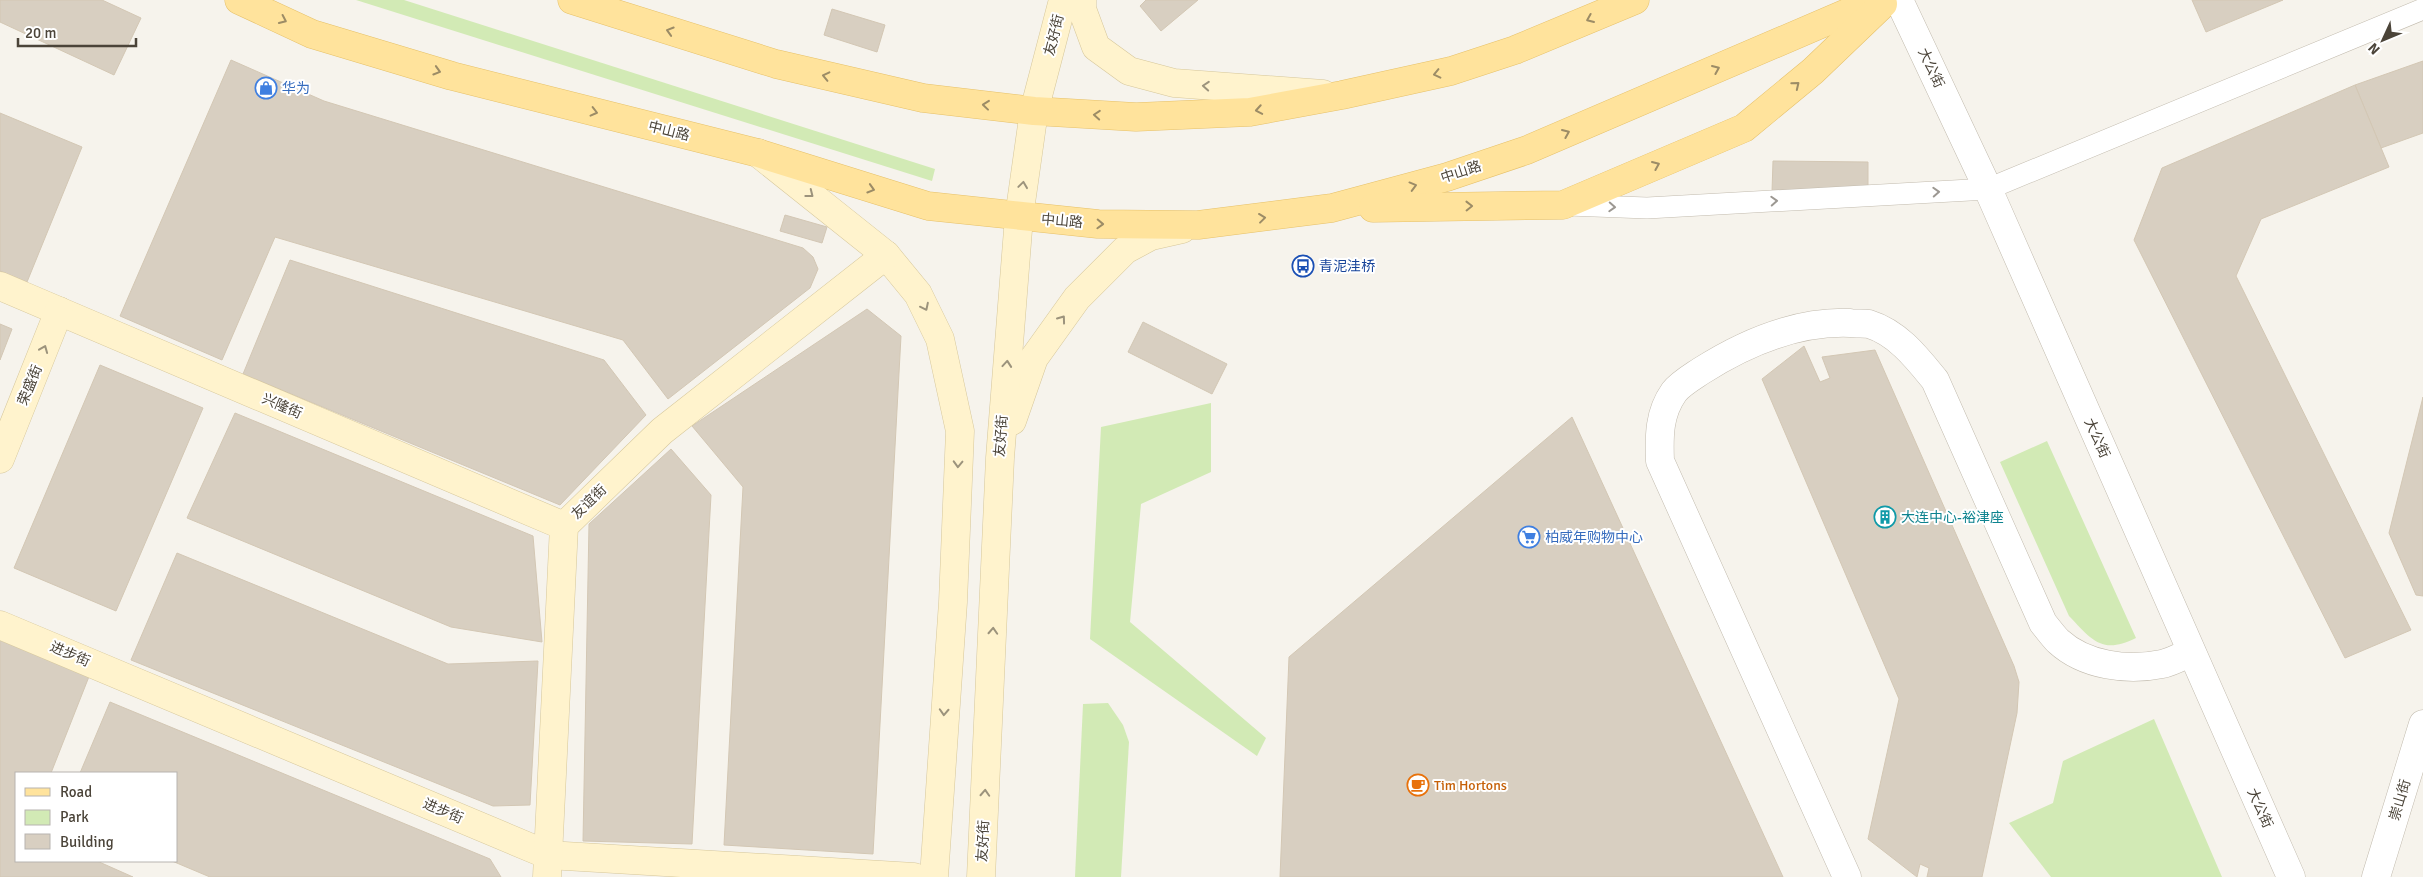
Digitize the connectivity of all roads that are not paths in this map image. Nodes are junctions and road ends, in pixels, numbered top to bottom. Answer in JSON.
{"nodes":[{"id":1,"x":238,"y":0,"type":"edge"},
{"id":2,"x":572,"y":0,"type":"edge"},
{"id":3,"x":1063,"y":0,"type":"edge"},
{"id":4,"x":1082,"y":0,"type":"edge"},
{"id":5,"x":1635,"y":0,"type":"edge"},
{"id":6,"x":1877,"y":0,"type":"edge"},
{"id":7,"x":1887,"y":0,"type":"edge"},
{"id":8,"x":1900,"y":0,"type":"edge"},
{"id":9,"x":2423,"y":10,"type":"edge"},
{"id":10,"x":1342,"y":95,"type":"junction"},
{"id":11,"x":1034,"y":111,"type":"junction"},
{"id":12,"x":758,"y":154,"type":"junction"},
{"id":13,"x":1988,"y":189,"type":"junction"},
{"id":14,"x":1563,"y":205,"type":"junction"},
{"id":15,"x":1332,"y":208,"type":"junction"},
{"id":16,"x":1019,"y":217,"type":"junction"},
{"id":17,"x":1198,"y":225,"type":"junction"},
{"id":18,"x":886,"y":256,"type":"junction"},
{"id":19,"x":0,"y":286,"type":"edge"},
{"id":20,"x":59,"y":311,"type":"junction"},
{"id":21,"x":1000,"y":458,"type":"junction"},
{"id":22,"x":0,"y":459,"type":"edge"},
{"id":23,"x":564,"y":526,"type":"junction"},
{"id":24,"x":0,"y":624,"type":"edge"},
{"id":25,"x":2191,"y":652,"type":"junction"},
{"id":26,"x":2423,"y":724,"type":"edge"},
{"id":27,"x":548,"y":866,"type":"edge"},
{"id":28,"x":914,"y":877,"type":"edge"},
{"id":29,"x":934,"y":877,"type":"edge"},
{"id":30,"x":982,"y":877,"type":"edge"},
{"id":31,"x":1847,"y":877,"type":"edge"},
{"id":32,"x":2291,"y":877,"type":"edge"},
{"id":33,"x":2376,"y":877,"type":"edge"}],
"edges":[{"from":1,"to":12,"type":"main road","name":"中山路","one_way":true},
{"from":11,"to":2,"type":"main road","one_way":true},
{"from":3,"to":11,"type":"street","name":"友好街"},
{"from":10,"to":4,"type":"street","one_way":true},
{"from":5,"to":10,"type":"main road","one_way":true},
{"from":15,"to":6,"type":"main road","name":"中山路","one_way":true},
{"from":14,"to":7,"type":"main road","one_way":true},
{"from":8,"to":13,"type":"street","name":"大公街"},
{"from":9,"to":13,"type":"lane"},
{"from":10,"to":11,"type":"main road","one_way":true},
{"from":16,"to":11,"type":"street","name":"友好街","one_way":true},
{"from":12,"to":16,"type":"main road","name":"中山路","one_way":true},
{"from":12,"to":18,"type":"street","one_way":true},
{"from":14,"to":13,"type":"lane","one_way":true},
{"from":13,"to":25,"type":"street","name":"大公街"},
{"from":15,"to":14,"type":"main road","one_way":true},
{"from":17,"to":15,"type":"main road","name":"中山路","one_way":true},
{"from":16,"to":17,"type":"main road","name":"中山路","one_way":true},
{"from":21,"to":16,"type":"street","name":"友好街","one_way":true},
{"from":21,"to":17,"type":"street","one_way":true},
{"from":18,"to":23,"type":"street","name":"友谊街"},
{"from":18,"to":29,"type":"street","one_way":true},
{"from":19,"to":20,"type":"street","name":"兴隆街"},
{"from":22,"to":20,"type":"street","name":"荣盛街","one_way":true},
{"from":20,"to":23,"type":"street","name":"兴隆街"},
{"from":30,"to":21,"type":"street","name":"友好街","one_way":true},
{"from":23,"to":27,"type":"street","name":"友谊街"},
{"from":24,"to":27,"type":"street","name":"进步街"},
{"from":25,"to":31,"type":"street"},
{"from":25,"to":32,"type":"street","name":"大公街"},
{"from":26,"to":33,"type":"street","name":"崇山街"},
{"from":27,"to":28,"type":"street","name":"进步街"}]}
